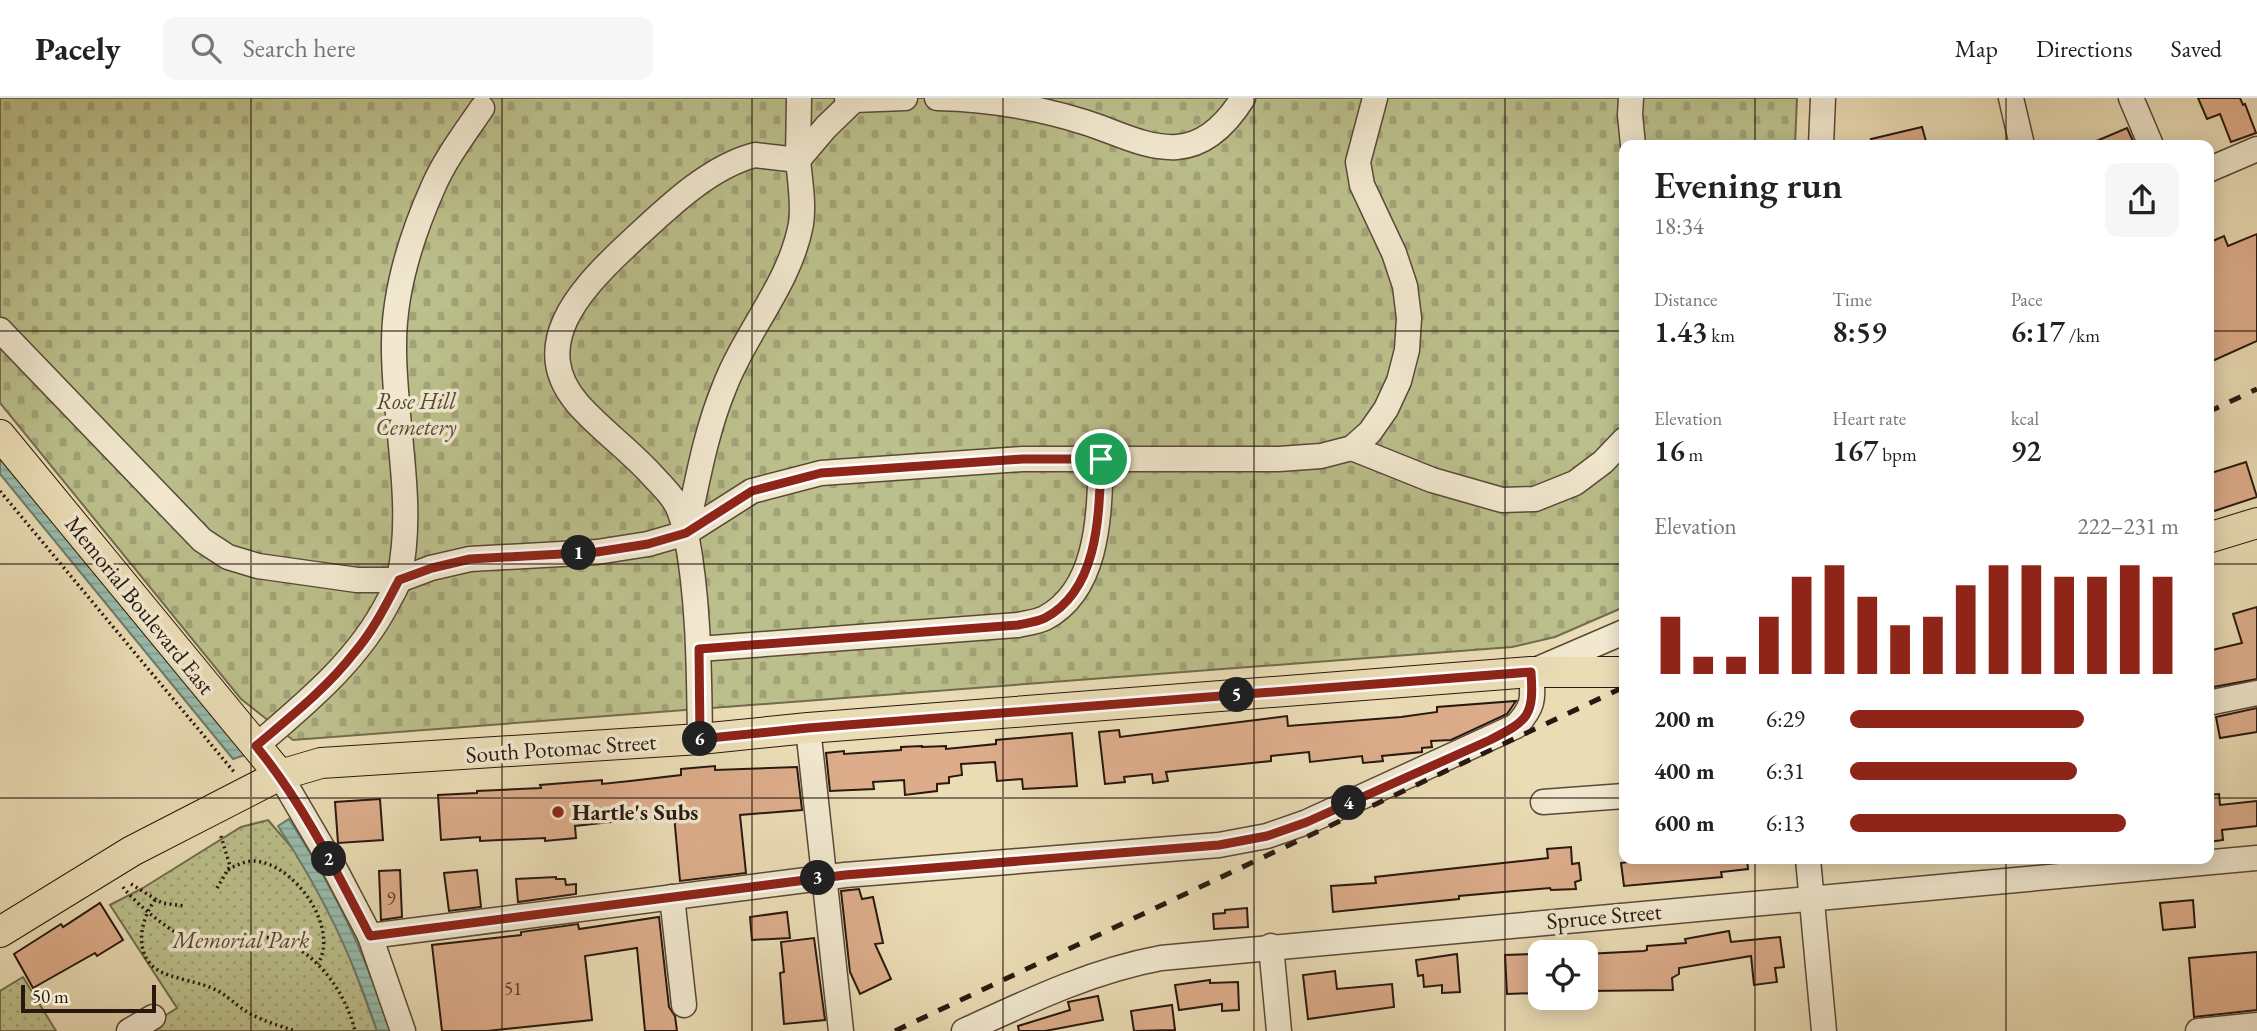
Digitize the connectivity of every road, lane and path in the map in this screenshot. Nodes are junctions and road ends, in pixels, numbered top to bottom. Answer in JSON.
{"nodes":[{"id":1,"x":799,"y":98,"type":"edge"},
{"id":2,"x":905,"y":98,"type":"edge"},
{"id":3,"x":937,"y":98,"type":"edge"},
{"id":4,"x":1243,"y":98,"type":"edge"},
{"id":5,"x":1375,"y":98,"type":"edge"},
{"id":6,"x":1631,"y":98,"type":"edge"},
{"id":7,"x":1823,"y":98,"type":"edge"},
{"id":8,"x":2011,"y":98,"type":"edge"},
{"id":9,"x":2131,"y":98,"type":"edge"},
{"id":10,"x":850,"y":99,"type":"edge"},
{"id":11,"x":482,"y":101,"type":"edge"},
{"id":12,"x":1632,"y":140,"type":"edge"},
{"id":13,"x":1821,"y":140,"type":"edge"},
{"id":14,"x":2021,"y":140,"type":"edge"},
{"id":15,"x":2149,"y":140,"type":"edge"},
{"id":16,"x":2257,"y":149,"type":"edge"},
{"id":17,"x":798,"y":160,"type":"junction"},
{"id":18,"x":2214,"y":167,"type":"edge"},
{"id":19,"x":0,"y":330,"type":"edge"},
{"id":20,"x":0,"y":435,"type":"edge"},
{"id":21,"x":1619,"y":446,"type":"edge"},
{"id":22,"x":1352,"y":447,"type":"junction"},
{"id":23,"x":1101,"y":459,"type":"junction"},
{"id":24,"x":0,"y":491,"type":"edge"},
{"id":25,"x":2257,"y":523,"type":"edge"},
{"id":26,"x":686,"y":533,"type":"junction"},
{"id":27,"x":2214,"y":536,"type":"edge"},
{"id":28,"x":399,"y":580,"type":"junction"},
{"id":29,"x":1619,"y":634,"type":"edge"},
{"id":30,"x":699,"y":649,"type":"junction"},
{"id":31,"x":1531,"y":672,"type":"junction"},
{"id":32,"x":1619,"y":672,"type":"edge"},
{"id":33,"x":2257,"y":693,"type":"edge"},
{"id":34,"x":2214,"y":702,"type":"edge"},
{"id":35,"x":808,"y":728,"type":"junction"},
{"id":36,"x":700,"y":739,"type":"junction"},
{"id":37,"x":256,"y":746,"type":"junction"},
{"id":38,"x":280,"y":775,"type":"junction"},
{"id":39,"x":250,"y":792,"type":"junction"},
{"id":40,"x":1619,"y":796,"type":"edge"},
{"id":41,"x":1543,"y":802,"type":"dead end"},
{"id":42,"x":220,"y":833,"type":"dead end"},
{"id":43,"x":2257,"y":858,"type":"edge"},
{"id":44,"x":2214,"y":862,"type":"edge"},
{"id":45,"x":1809,"y":864,"type":"edge"},
{"id":46,"x":2189,"y":864,"type":"edge"},
{"id":47,"x":228,"y":870,"type":"junction"},
{"id":48,"x":825,"y":877,"type":"junction"},
{"id":49,"x":131,"y":884,"type":"dead end"},
{"id":50,"x":123,"y":887,"type":"dead end"},
{"id":51,"x":217,"y":888,"type":"dead end"},
{"id":52,"x":672,"y":897,"type":"junction"},
{"id":53,"x":1812,"y":897,"type":"junction"},
{"id":54,"x":155,"y":900,"type":"junction"},
{"id":55,"x":185,"y":906,"type":"dead end"},
{"id":56,"x":148,"y":910,"type":"junction"},
{"id":57,"x":0,"y":932,"type":"edge"},
{"id":58,"x":370,"y":936,"type":"junction"},
{"id":59,"x":1271,"y":946,"type":"junction"},
{"id":60,"x":318,"y":965,"type":"junction"},
{"id":61,"x":684,"y":1005,"type":"dead end"},
{"id":62,"x":153,"y":1017,"type":"dead end"},
{"id":63,"x":2257,"y":1025,"type":"edge"},
{"id":64,"x":129,"y":1031,"type":"edge"},
{"id":65,"x":295,"y":1031,"type":"edge"},
{"id":66,"x":355,"y":1031,"type":"edge"},
{"id":67,"x":403,"y":1031,"type":"edge"},
{"id":68,"x":841,"y":1031,"type":"edge"},
{"id":69,"x":964,"y":1031,"type":"edge"},
{"id":70,"x":1279,"y":1031,"type":"edge"},
{"id":71,"x":1824,"y":1031,"type":"edge"},
{"id":72,"x":2198,"y":1031,"type":"edge"}],
"edges":[{"from":1,"to":17,"type":"street"},
{"from":2,"to":10,"type":"street"},
{"from":3,"to":4,"type":"street"},
{"from":5,"to":22,"type":"street"},
{"from":6,"to":12,"type":"street"},
{"from":7,"to":13,"type":"street"},
{"from":8,"to":14,"type":"street"},
{"from":9,"to":15,"type":"street"},
{"from":10,"to":17,"type":"street"},
{"from":11,"to":28,"type":"street"},
{"from":16,"to":18,"type":"street"},
{"from":17,"to":26,"type":"street"},
{"from":17,"to":26,"type":"street"},
{"from":19,"to":28,"type":"street"},
{"from":20,"to":37,"type":"main road","name":"Memorial Boulevard East"},
{"from":21,"to":22,"type":"street"},
{"from":22,"to":23,"type":"street"},
{"from":23,"to":26,"type":"street"},
{"from":23,"to":30,"type":"street"},
{"from":24,"to":39,"type":"path"},
{"from":25,"to":27,"type":"main road"},
{"from":26,"to":28,"type":"street"},
{"from":26,"to":30,"type":"street"},
{"from":28,"to":37,"type":"street"},
{"from":29,"to":31,"type":"street"},
{"from":30,"to":36,"type":"street"},
{"from":31,"to":32,"type":"main road","name":"South Potomac Street"},
{"from":31,"to":35,"type":"main road","name":"South Potomac Street"},
{"from":31,"to":48,"type":"street"},
{"from":33,"to":34,"type":"street"},
{"from":35,"to":36,"type":"main road","name":"South Potomac Street"},
{"from":35,"to":48,"type":"street"},
{"from":36,"to":38,"type":"main road","name":"South Potomac Street"},
{"from":37,"to":38,"type":"main road","name":"Memorial Boulevard East"},
{"from":38,"to":39,"type":"main road","name":"South Potomac Street"},
{"from":38,"to":58,"type":"street"},
{"from":39,"to":57,"type":"main road","name":"South Potomac Street"},
{"from":40,"to":41,"type":"street"},
{"from":42,"to":47,"type":"path"},
{"from":43,"to":44,"type":"street","name":"Spruce Street"},
{"from":45,"to":53,"type":"street"},
{"from":46,"to":53,"type":"street","name":"Spruce Street"},
{"from":47,"to":51,"type":"path"},
{"from":47,"to":60,"type":"path"},
{"from":48,"to":52,"type":"street"},
{"from":48,"to":68,"type":"street"},
{"from":49,"to":54,"type":"path"},
{"from":50,"to":56,"type":"path"},
{"from":52,"to":58,"type":"street"},
{"from":52,"to":61,"type":"street"},
{"from":53,"to":59,"type":"street","name":"Spruce Street"},
{"from":53,"to":71,"type":"street"},
{"from":54,"to":55,"type":"path"},
{"from":54,"to":56,"type":"path"},
{"from":56,"to":60,"type":"path"},
{"from":56,"to":65,"type":"path"},
{"from":58,"to":67,"type":"street"},
{"from":59,"to":69,"type":"street","name":"Spruce Street"},
{"from":59,"to":70,"type":"street"},
{"from":60,"to":66,"type":"path"},
{"from":62,"to":64,"type":"street"},
{"from":63,"to":72,"type":"street"}]}
